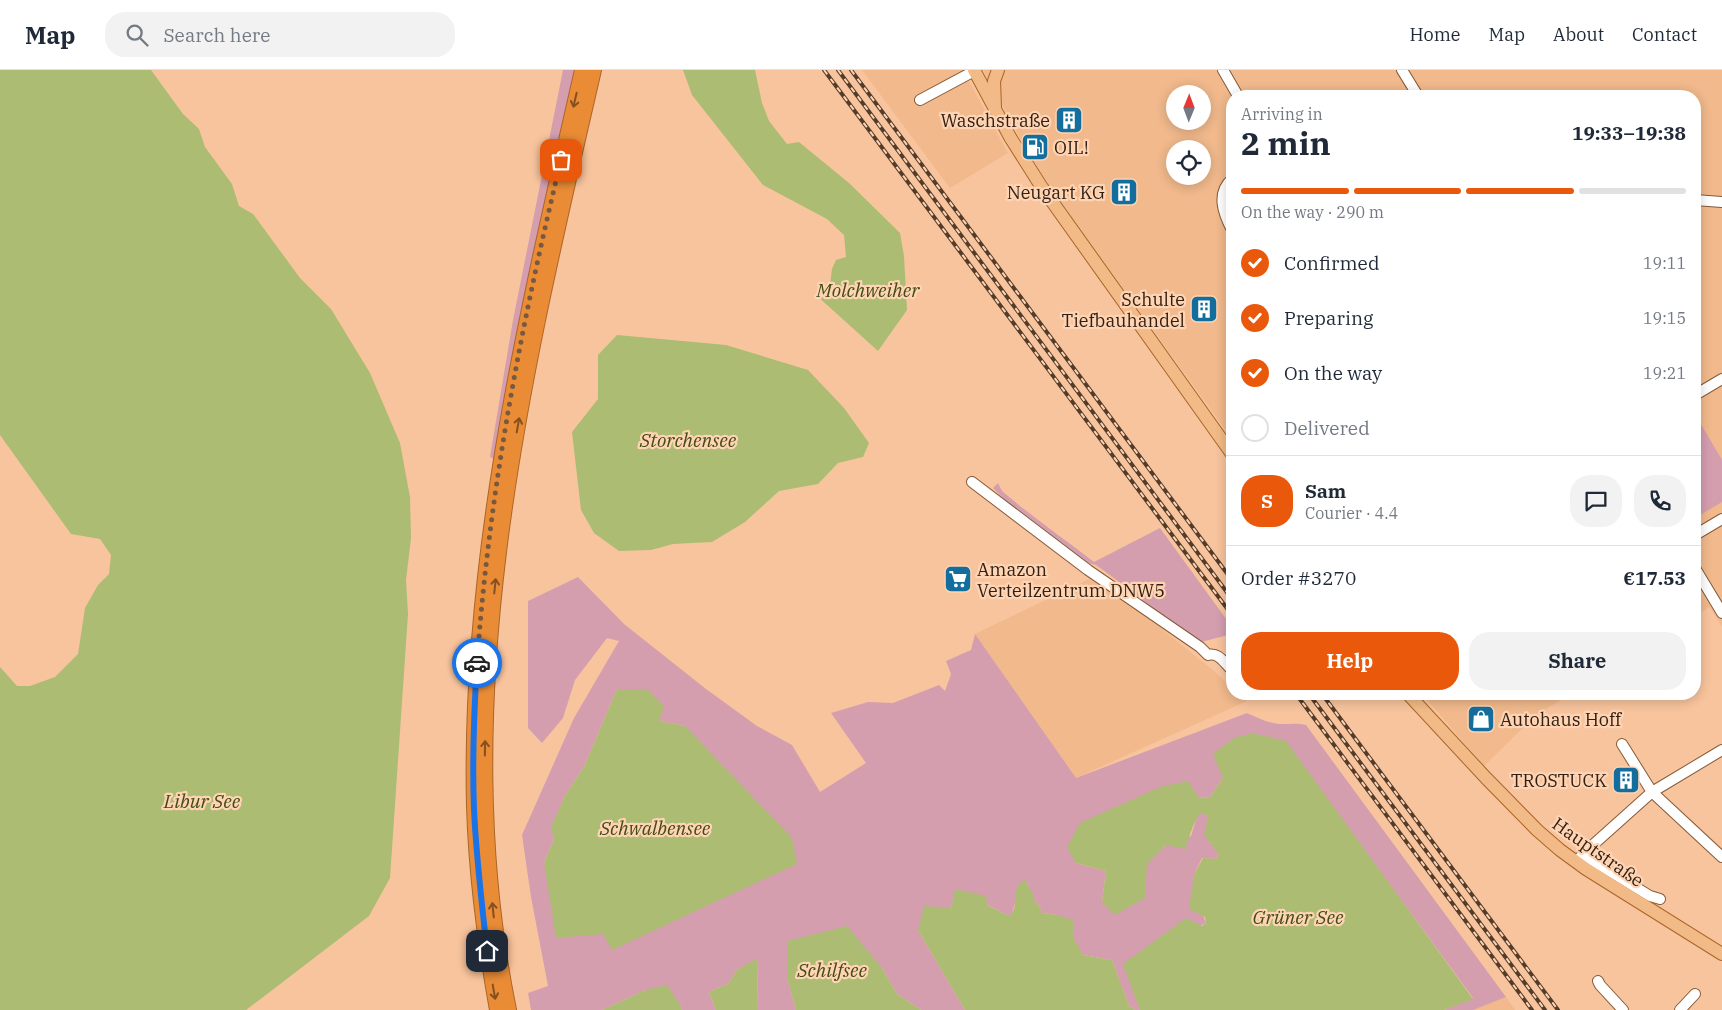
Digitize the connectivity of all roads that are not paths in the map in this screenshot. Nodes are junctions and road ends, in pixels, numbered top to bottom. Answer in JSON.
{"nodes":[{"id":1,"x":582,"y":70,"type":"edge"},
{"id":2,"x":594,"y":70,"type":"edge"},
{"id":3,"x":975,"y":70,"type":"edge"},
{"id":4,"x":998,"y":70,"type":"edge"},
{"id":5,"x":1223,"y":70,"type":"edge"},
{"id":6,"x":1402,"y":70,"type":"edge"},
{"id":7,"x":1235,"y":90,"type":"edge"},
{"id":8,"x":1414,"y":90,"type":"edge"},
{"id":9,"x":920,"y":100,"type":"dead end"},
{"id":10,"x":996,"y":112,"type":"junction"},
{"id":11,"x":1226,"y":185,"type":"edge"},
{"id":12,"x":1701,"y":200,"type":"edge"},
{"id":13,"x":1722,"y":202,"type":"edge"},
{"id":14,"x":1226,"y":215,"type":"edge"},
{"id":15,"x":1722,"y":379,"type":"edge"},
{"id":16,"x":1701,"y":391,"type":"edge"},
{"id":17,"x":1226,"y":446,"type":"edge"},
{"id":18,"x":972,"y":482,"type":"dead end"},
{"id":19,"x":1722,"y":519,"type":"edge"},
{"id":20,"x":1701,"y":531,"type":"edge"},
{"id":21,"x":1701,"y":578,"type":"edge"},
{"id":22,"x":1722,"y":614,"type":"edge"},
{"id":23,"x":1226,"y":663,"type":"edge"},
{"id":24,"x":1413,"y":700,"type":"edge"},
{"id":25,"x":1622,"y":744,"type":"dead end"},
{"id":26,"x":1722,"y":750,"type":"edge"},
{"id":27,"x":1652,"y":792,"type":"junction"},
{"id":28,"x":1722,"y":857,"type":"edge"},
{"id":29,"x":1579,"y":858,"type":"junction"},
{"id":30,"x":1660,"y":899,"type":"dead end"},
{"id":31,"x":1722,"y":954,"type":"edge"},
{"id":32,"x":1598,"y":981,"type":"dead end"},
{"id":33,"x":1696,"y":994,"type":"dead end"},
{"id":34,"x":497,"y":1010,"type":"edge"},
{"id":35,"x":509,"y":1010,"type":"edge"},
{"id":36,"x":1622,"y":1010,"type":"edge"},
{"id":37,"x":1680,"y":1010,"type":"edge"}],
"edges":[{"from":1,"to":34,"type":"highway","one_way":true},
{"from":35,"to":2,"type":"highway","one_way":true},
{"from":3,"to":9,"type":"street"},
{"from":3,"to":10,"type":"main road"},
{"from":4,"to":10,"type":"main road"},
{"from":5,"to":7,"type":"street"},
{"from":6,"to":8,"type":"street"},
{"from":10,"to":17,"type":"main road"},
{"from":11,"to":14,"type":"street"},
{"from":12,"to":13,"type":"street"},
{"from":15,"to":16,"type":"street"},
{"from":18,"to":23,"type":"street"},
{"from":19,"to":20,"type":"street"},
{"from":21,"to":22,"type":"street"},
{"from":24,"to":29,"type":"main road","name":"Hauptstraße"},
{"from":25,"to":27,"type":"street"},
{"from":26,"to":27,"type":"street"},
{"from":27,"to":28,"type":"street"},
{"from":27,"to":29,"type":"street"},
{"from":29,"to":30,"type":"street","name":"Hauptstraße"},
{"from":29,"to":31,"type":"main road","name":"Hauptstraße"},
{"from":32,"to":36,"type":"street"},
{"from":33,"to":37,"type":"street"}]}
